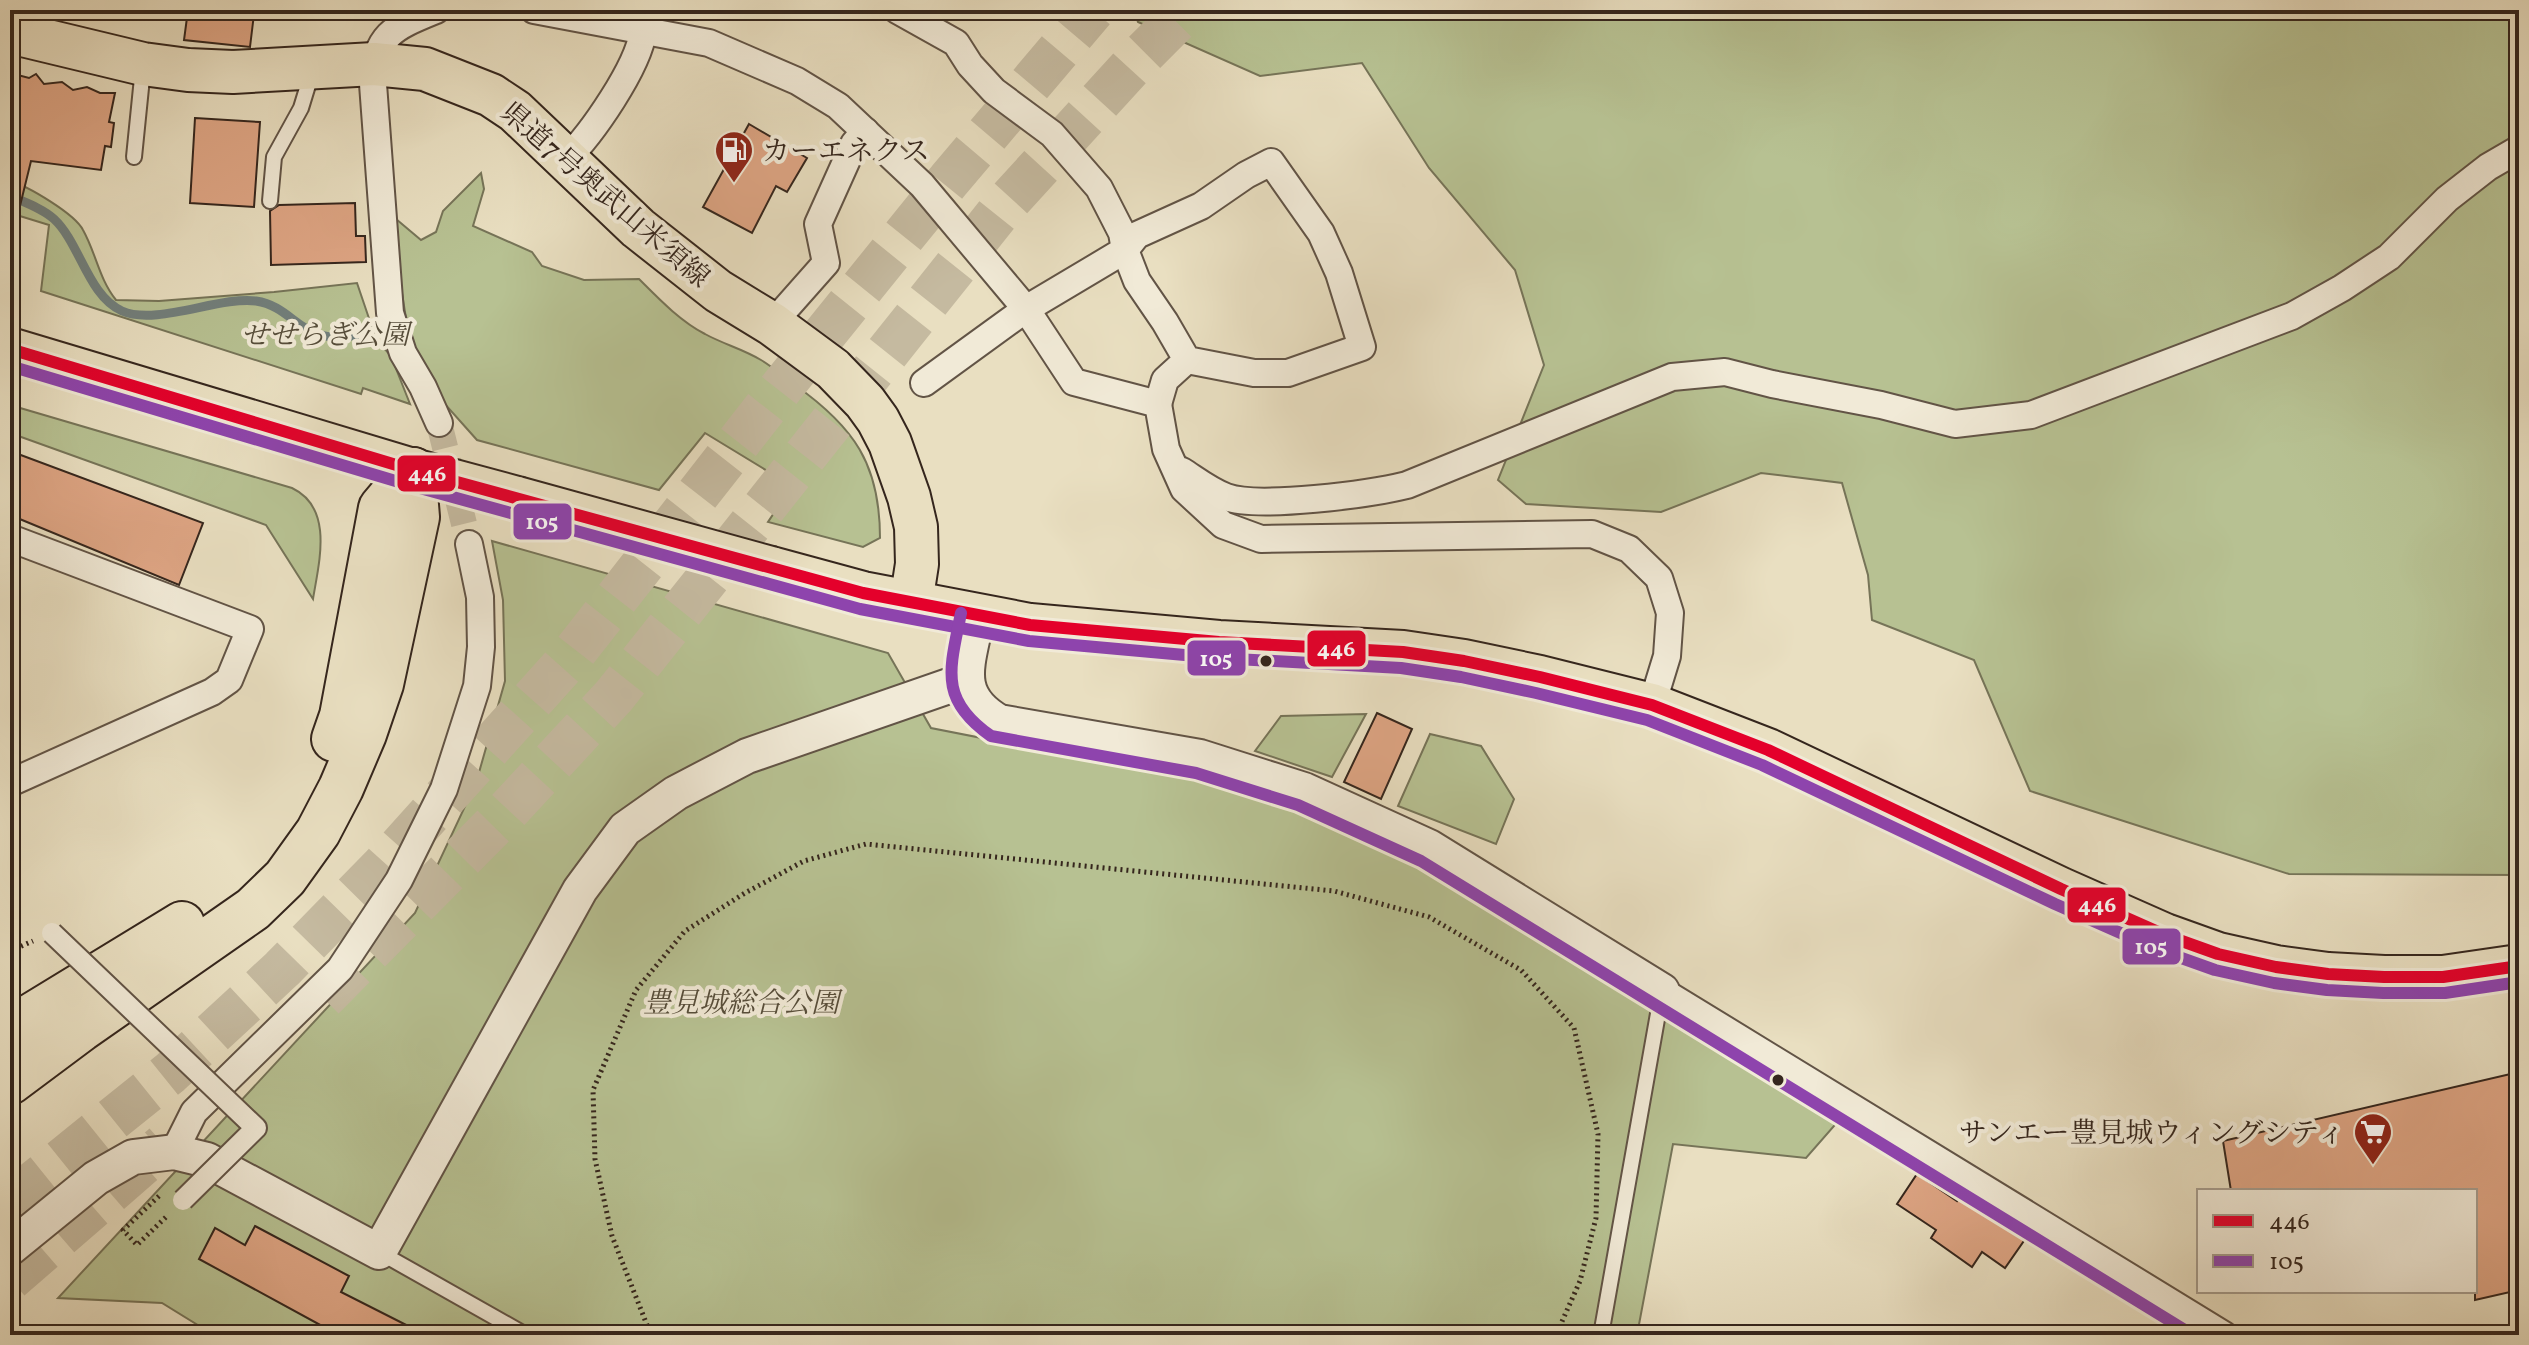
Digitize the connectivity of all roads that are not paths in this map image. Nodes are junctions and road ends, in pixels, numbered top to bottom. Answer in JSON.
{"nodes":[{"id":1,"x":436,"y":10,"type":"edge"},
{"id":2,"x":534,"y":10,"type":"edge"},
{"id":3,"x":897,"y":10,"type":"edge"},
{"id":4,"x":10,"y":32,"type":"edge"},
{"id":5,"x":643,"y":32,"type":"junction"},
{"id":6,"x":143,"y":64,"type":"junction"},
{"id":7,"x":374,"y":64,"type":"junction"},
{"id":8,"x":313,"y":67,"type":"junction"},
{"id":9,"x":865,"y":131,"type":"junction"},
{"id":10,"x":2519,"y":149,"type":"edge"},
{"id":11,"x":134,"y":157,"type":"dead end"},
{"id":12,"x":566,"y":159,"type":"junction"},
{"id":13,"x":270,"y":201,"type":"dead end"},
{"id":14,"x":1125,"y":250,"type":"junction"},
{"id":15,"x":1026,"y":309,"type":"junction"},
{"id":16,"x":772,"y":324,"type":"junction"},
{"id":17,"x":10,"y":349,"type":"edge"},
{"id":18,"x":1187,"y":360,"type":"junction"},
{"id":19,"x":924,"y":383,"type":"dead end"},
{"id":20,"x":1158,"y":404,"type":"junction"},
{"id":21,"x":439,"y":423,"type":"tunnel mouth"},
{"id":22,"x":1173,"y":464,"type":"junction"},
{"id":23,"x":413,"y":470,"type":"junction"},
{"id":24,"x":10,"y":538,"type":"edge"},
{"id":25,"x":469,"y":544,"type":"tunnel mouth"},
{"id":26,"x":911,"y":603,"type":"junction"},
{"id":27,"x":977,"y":616,"type":"junction"},
{"id":28,"x":966,"y":680,"type":"junction"},
{"id":29,"x":1652,"y":705,"type":"junction"},
{"id":30,"x":10,"y":783,"type":"edge"},
{"id":31,"x":52,"y":933,"type":"dead end"},
{"id":32,"x":2519,"y":966,"type":"edge"},
{"id":33,"x":1662,"y":991,"type":"junction"},
{"id":34,"x":10,"y":1029,"type":"edge"},
{"id":35,"x":10,"y":1082,"type":"edge"},
{"id":36,"x":174,"y":1152,"type":"junction"},
{"id":37,"x":174,"y":1195,"type":"road end"},
{"id":38,"x":10,"y":1248,"type":"edge"},
{"id":39,"x":379,"y":1252,"type":"junction"},
{"id":40,"x":526,"y":1335,"type":"edge"},
{"id":41,"x":1601,"y":1335,"type":"edge"},
{"id":42,"x":2224,"y":1335,"type":"edge"}],
"edges":[{"from":1,"to":7,"type":"street"},
{"from":2,"to":5,"type":"street"},
{"from":3,"to":14,"type":"street"},
{"from":4,"to":6,"type":"main road","name":"県道7号奥武山米須線"},
{"from":5,"to":9,"type":"street"},
{"from":5,"to":12,"type":"street"},
{"from":6,"to":8,"type":"main road","name":"県道7号奥武山米須線"},
{"from":6,"to":11,"type":"lane"},
{"from":7,"to":8,"type":"main road","name":"県道7号奥武山米須線"},
{"from":7,"to":12,"type":"main road","name":"県道7号奥武山米須線"},
{"from":7,"to":21,"type":"street"},
{"from":8,"to":13,"type":"lane"},
{"from":9,"to":15,"type":"street"},
{"from":9,"to":16,"type":"street"},
{"from":10,"to":22,"type":"street"},
{"from":12,"to":16,"type":"main road","name":"県道7号奥武山米須線"},
{"from":14,"to":15,"type":"street"},
{"from":14,"to":18,"type":"street"},
{"from":14,"to":18,"type":"street"},
{"from":15,"to":19,"type":"street"},
{"from":15,"to":20,"type":"street"},
{"from":16,"to":26,"type":"main road","name":"県道7号奥武山米須線"},
{"from":17,"to":23,"type":"main road"},
{"from":18,"to":20,"type":"street"},
{"from":20,"to":22,"type":"street"},
{"from":22,"to":29,"type":"street"},
{"from":23,"to":26,"type":"main road","bridge":true},
{"from":23,"to":34,"type":"highway"},
{"from":23,"to":35,"type":"highway"},
{"from":24,"to":30,"type":"street"},
{"from":25,"to":36,"type":"street"},
{"from":26,"to":27,"type":"main road"},
{"from":27,"to":28,"type":"street"},
{"from":27,"to":29,"type":"main road"},
{"from":28,"to":33,"type":"street"},
{"from":28,"to":39,"type":"street"},
{"from":29,"to":32,"type":"main road"},
{"from":31,"to":37,"type":"street","bridge":true},
{"from":33,"to":41,"type":"lane"},
{"from":33,"to":42,"type":"street"},
{"from":36,"to":38,"type":"street"},
{"from":36,"to":39,"type":"street"},
{"from":39,"to":40,"type":"lane"}]}
